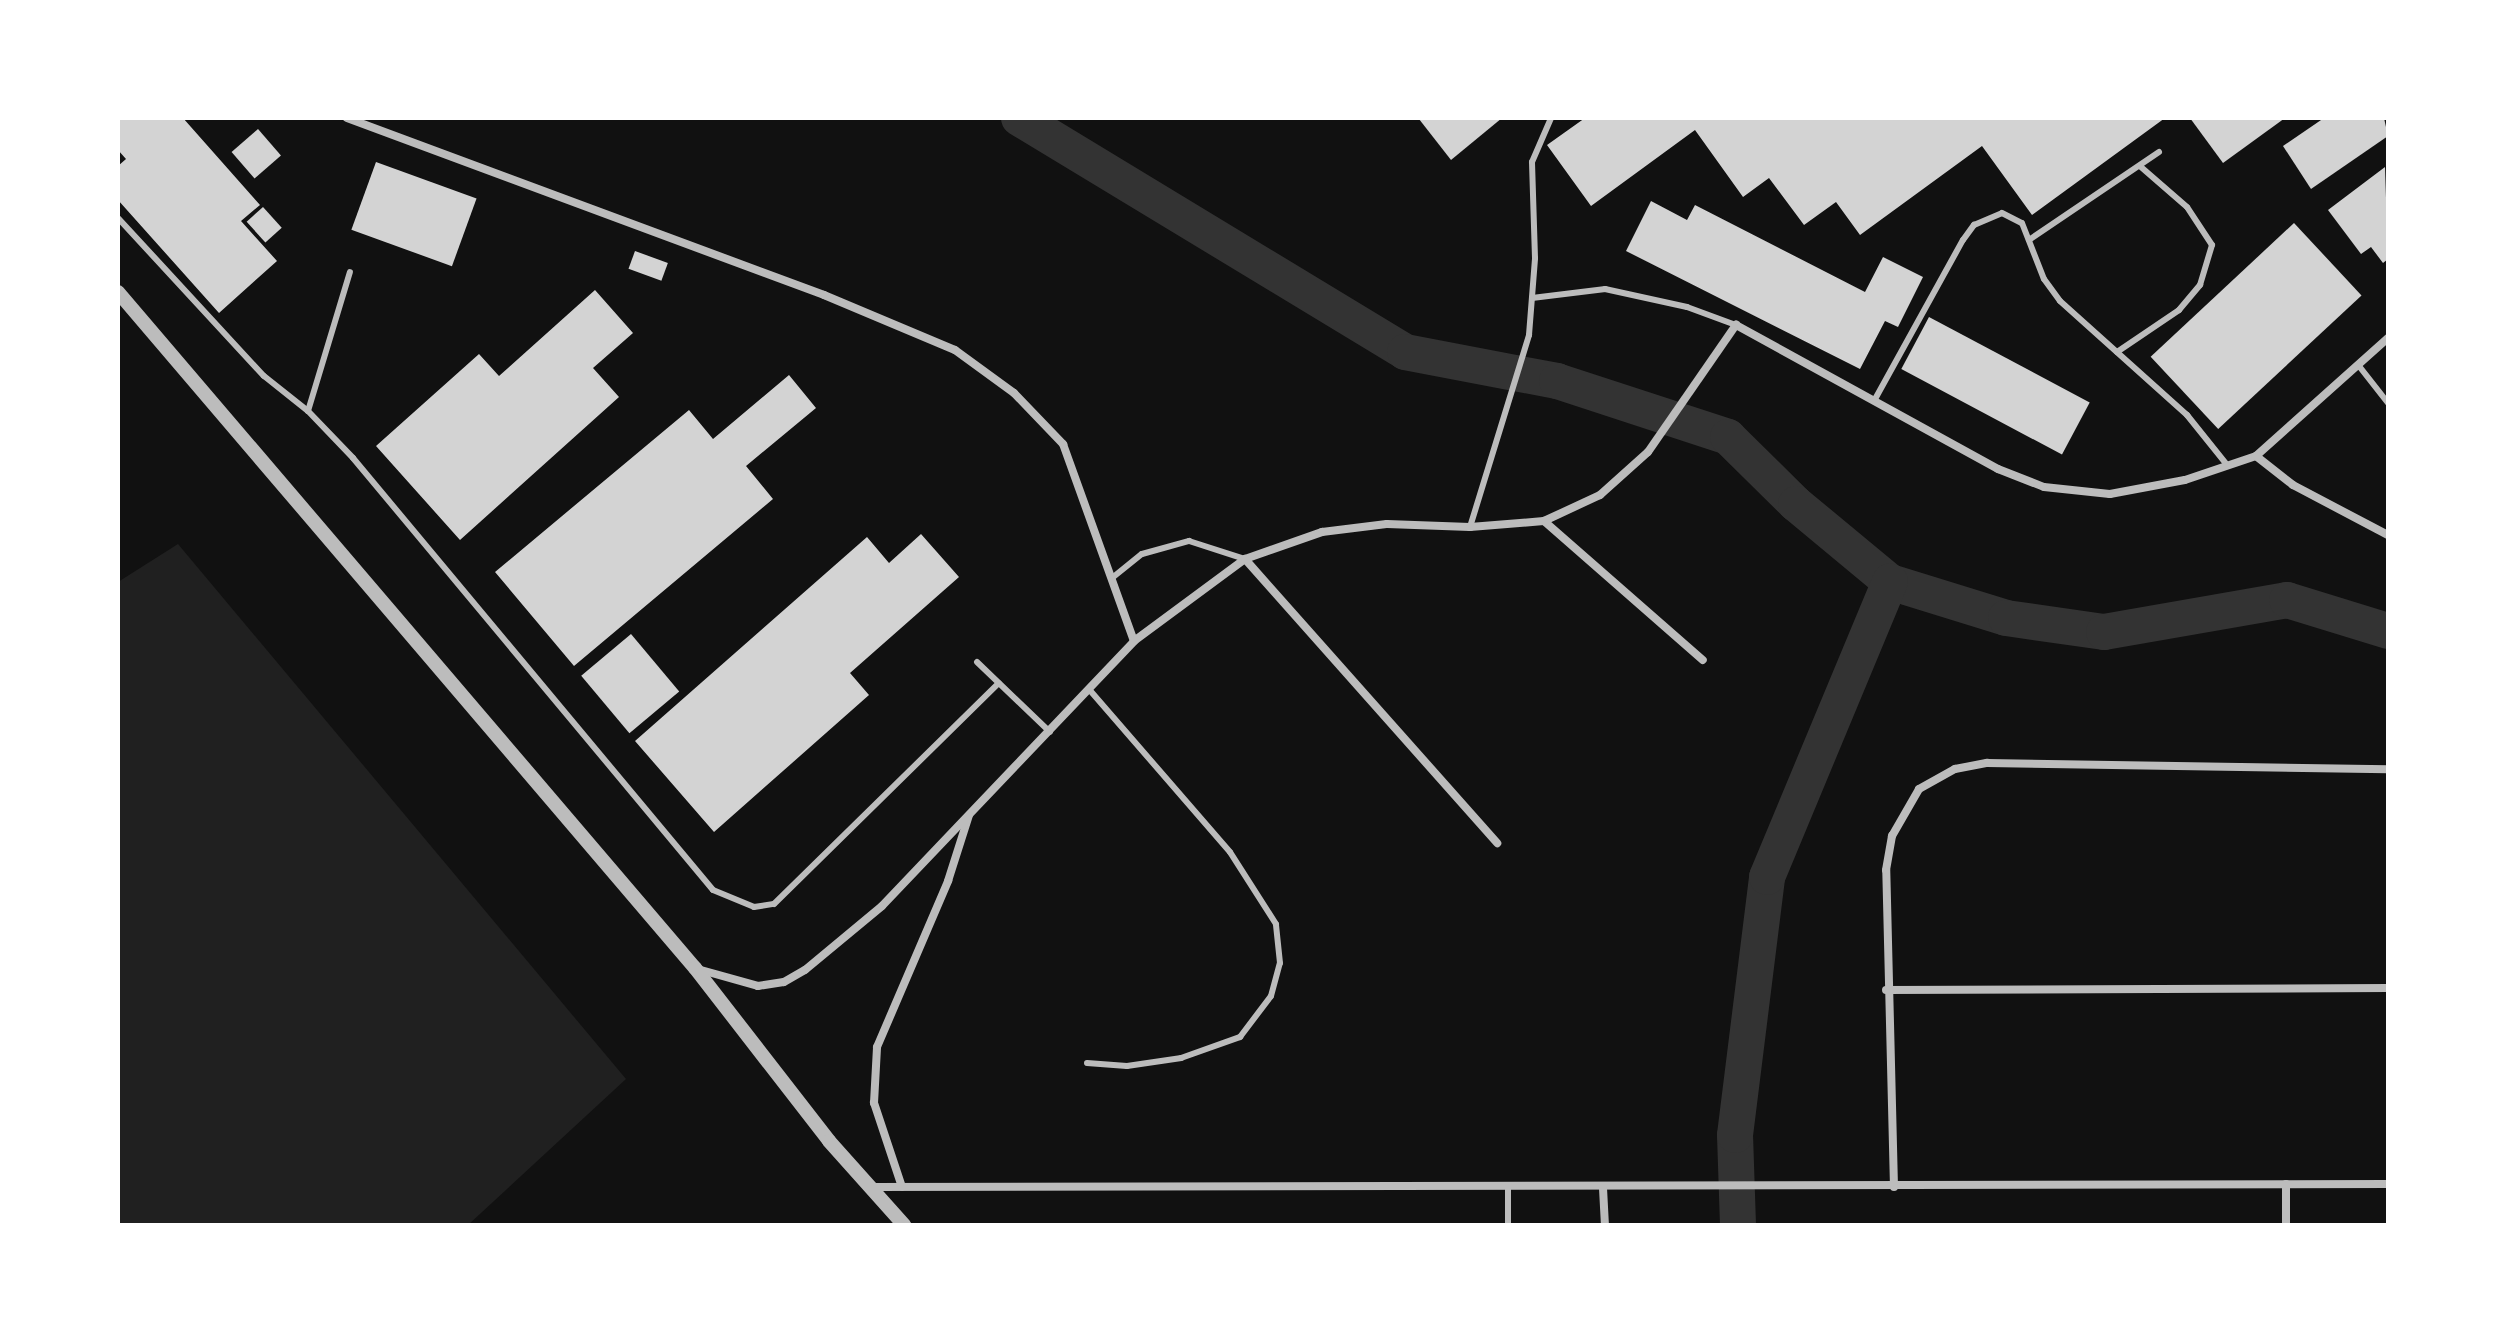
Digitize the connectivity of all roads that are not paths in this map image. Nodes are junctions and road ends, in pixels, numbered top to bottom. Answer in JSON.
{"nodes":[{"id":1,"x":347,"y":118,"type":"edge"},
{"id":2,"x":1551,"y":118,"type":"edge"},
{"id":3,"x":2159,"y":152,"type":"dead end"},
{"id":4,"x":2141,"y":167,"type":"junction"},
{"id":5,"x":118,"y":218,"type":"edge"},
{"id":6,"x":2029,"y":240,"type":"junction"},
{"id":7,"x":350,"y":272,"type":"dead end"},
{"id":8,"x":118,"y":292,"type":"edge"},
{"id":9,"x":1532,"y":298,"type":"junction"},
{"id":10,"x":1736,"y":325,"type":"junction"},
{"id":11,"x":2388,"y":338,"type":"edge"},
{"id":12,"x":2117,"y":352,"type":"junction"},
{"id":13,"x":2359,"y":366,"type":"junction"},
{"id":14,"x":1874,"y":401,"type":"junction"},
{"id":15,"x":2388,"y":403,"type":"edge"},
{"id":16,"x":308,"y":411,"type":"junction"},
{"id":17,"x":2256,"y":456,"type":"junction"},
{"id":18,"x":2227,"y":465,"type":"junction"},
{"id":19,"x":1544,"y":521,"type":"junction"},
{"id":20,"x":1470,"y":527,"type":"junction"},
{"id":21,"x":2388,"y":535,"type":"edge"},
{"id":22,"x":1245,"y":559,"type":"junction"},
{"id":23,"x":1112,"y":578,"type":"junction"},
{"id":24,"x":1134,"y":641,"type":"junction"},
{"id":25,"x":1703,"y":660,"type":"dead end"},
{"id":26,"x":977,"y":662,"type":"dead end"},
{"id":27,"x":999,"y":683,"type":"junction"},
{"id":28,"x":1089,"y":689,"type":"junction"},
{"id":29,"x":1050,"y":732,"type":"junction"},
{"id":30,"x":2388,"y":769,"type":"edge"},
{"id":31,"x":970,"y":810,"type":"junction"},
{"id":32,"x":1497,"y":843,"type":"dead end"},
{"id":33,"x":695,"y":968,"type":"junction"},
{"id":34,"x":2388,"y":988,"type":"edge"},
{"id":35,"x":1886,"y":990,"type":"junction"},
{"id":36,"x":1087,"y":1063,"type":"dead end"},
{"id":37,"x":2286,"y":1184,"type":"junction"},
{"id":38,"x":2388,"y":1184,"type":"edge"},
{"id":39,"x":1508,"y":1186,"type":"junction"},
{"id":40,"x":871,"y":1187,"type":"junction"},
{"id":41,"x":902,"y":1187,"type":"junction"},
{"id":42,"x":1894,"y":1187,"type":"junction"},
{"id":43,"x":1603,"y":1188,"type":"junction"},
{"id":44,"x":904,"y":1225,"type":"edge"},
{"id":45,"x":1508,"y":1225,"type":"edge"},
{"id":46,"x":1605,"y":1225,"type":"edge"},
{"id":47,"x":2286,"y":1225,"type":"edge"}],
"edges":[{"from":1,"to":23,"type":"street"},
{"from":2,"to":9,"type":"lane"},
{"from":3,"to":4,"type":"lane"},
{"from":4,"to":6,"type":"lane"},
{"from":4,"to":12,"type":"lane"},
{"from":5,"to":16,"type":"lane"},
{"from":6,"to":12,"type":"lane"},
{"from":6,"to":14,"type":"lane"},
{"from":7,"to":16,"type":"lane"},
{"from":8,"to":33,"type":"street"},
{"from":9,"to":10,"type":"lane"},
{"from":9,"to":20,"type":"lane"},
{"from":10,"to":14,"type":"street"},
{"from":10,"to":19,"type":"street"},
{"from":11,"to":13,"type":"street"},
{"from":12,"to":18,"type":"lane"},
{"from":13,"to":15,"type":"lane"},
{"from":13,"to":17,"type":"street"},
{"from":14,"to":18,"type":"street"},
{"from":16,"to":27,"type":"lane"},
{"from":17,"to":18,"type":"street"},
{"from":17,"to":21,"type":"street"},
{"from":19,"to":20,"type":"street"},
{"from":19,"to":25,"type":"street"},
{"from":20,"to":22,"type":"street"},
{"from":22,"to":23,"type":"lane"},
{"from":22,"to":24,"type":"street"},
{"from":22,"to":32,"type":"street"},
{"from":23,"to":24,"type":"street"},
{"from":24,"to":28,"type":"street"},
{"from":26,"to":27,"type":"lane"},
{"from":27,"to":29,"type":"lane"},
{"from":28,"to":29,"type":"street"},
{"from":28,"to":36,"type":"lane"},
{"from":29,"to":31,"type":"street"},
{"from":30,"to":35,"type":"street"},
{"from":31,"to":33,"type":"street"},
{"from":31,"to":41,"type":"street"},
{"from":33,"to":40,"type":"street"},
{"from":34,"to":35,"type":"street"},
{"from":35,"to":42,"type":"street"},
{"from":37,"to":38,"type":"street"},
{"from":37,"to":42,"type":"street"},
{"from":37,"to":47,"type":"street"},
{"from":39,"to":41,"type":"street"},
{"from":39,"to":43,"type":"street"},
{"from":39,"to":45,"type":"lane"},
{"from":40,"to":41,"type":"street"},
{"from":40,"to":44,"type":"street"},
{"from":42,"to":43,"type":"street"},
{"from":43,"to":46,"type":"street"}]}
